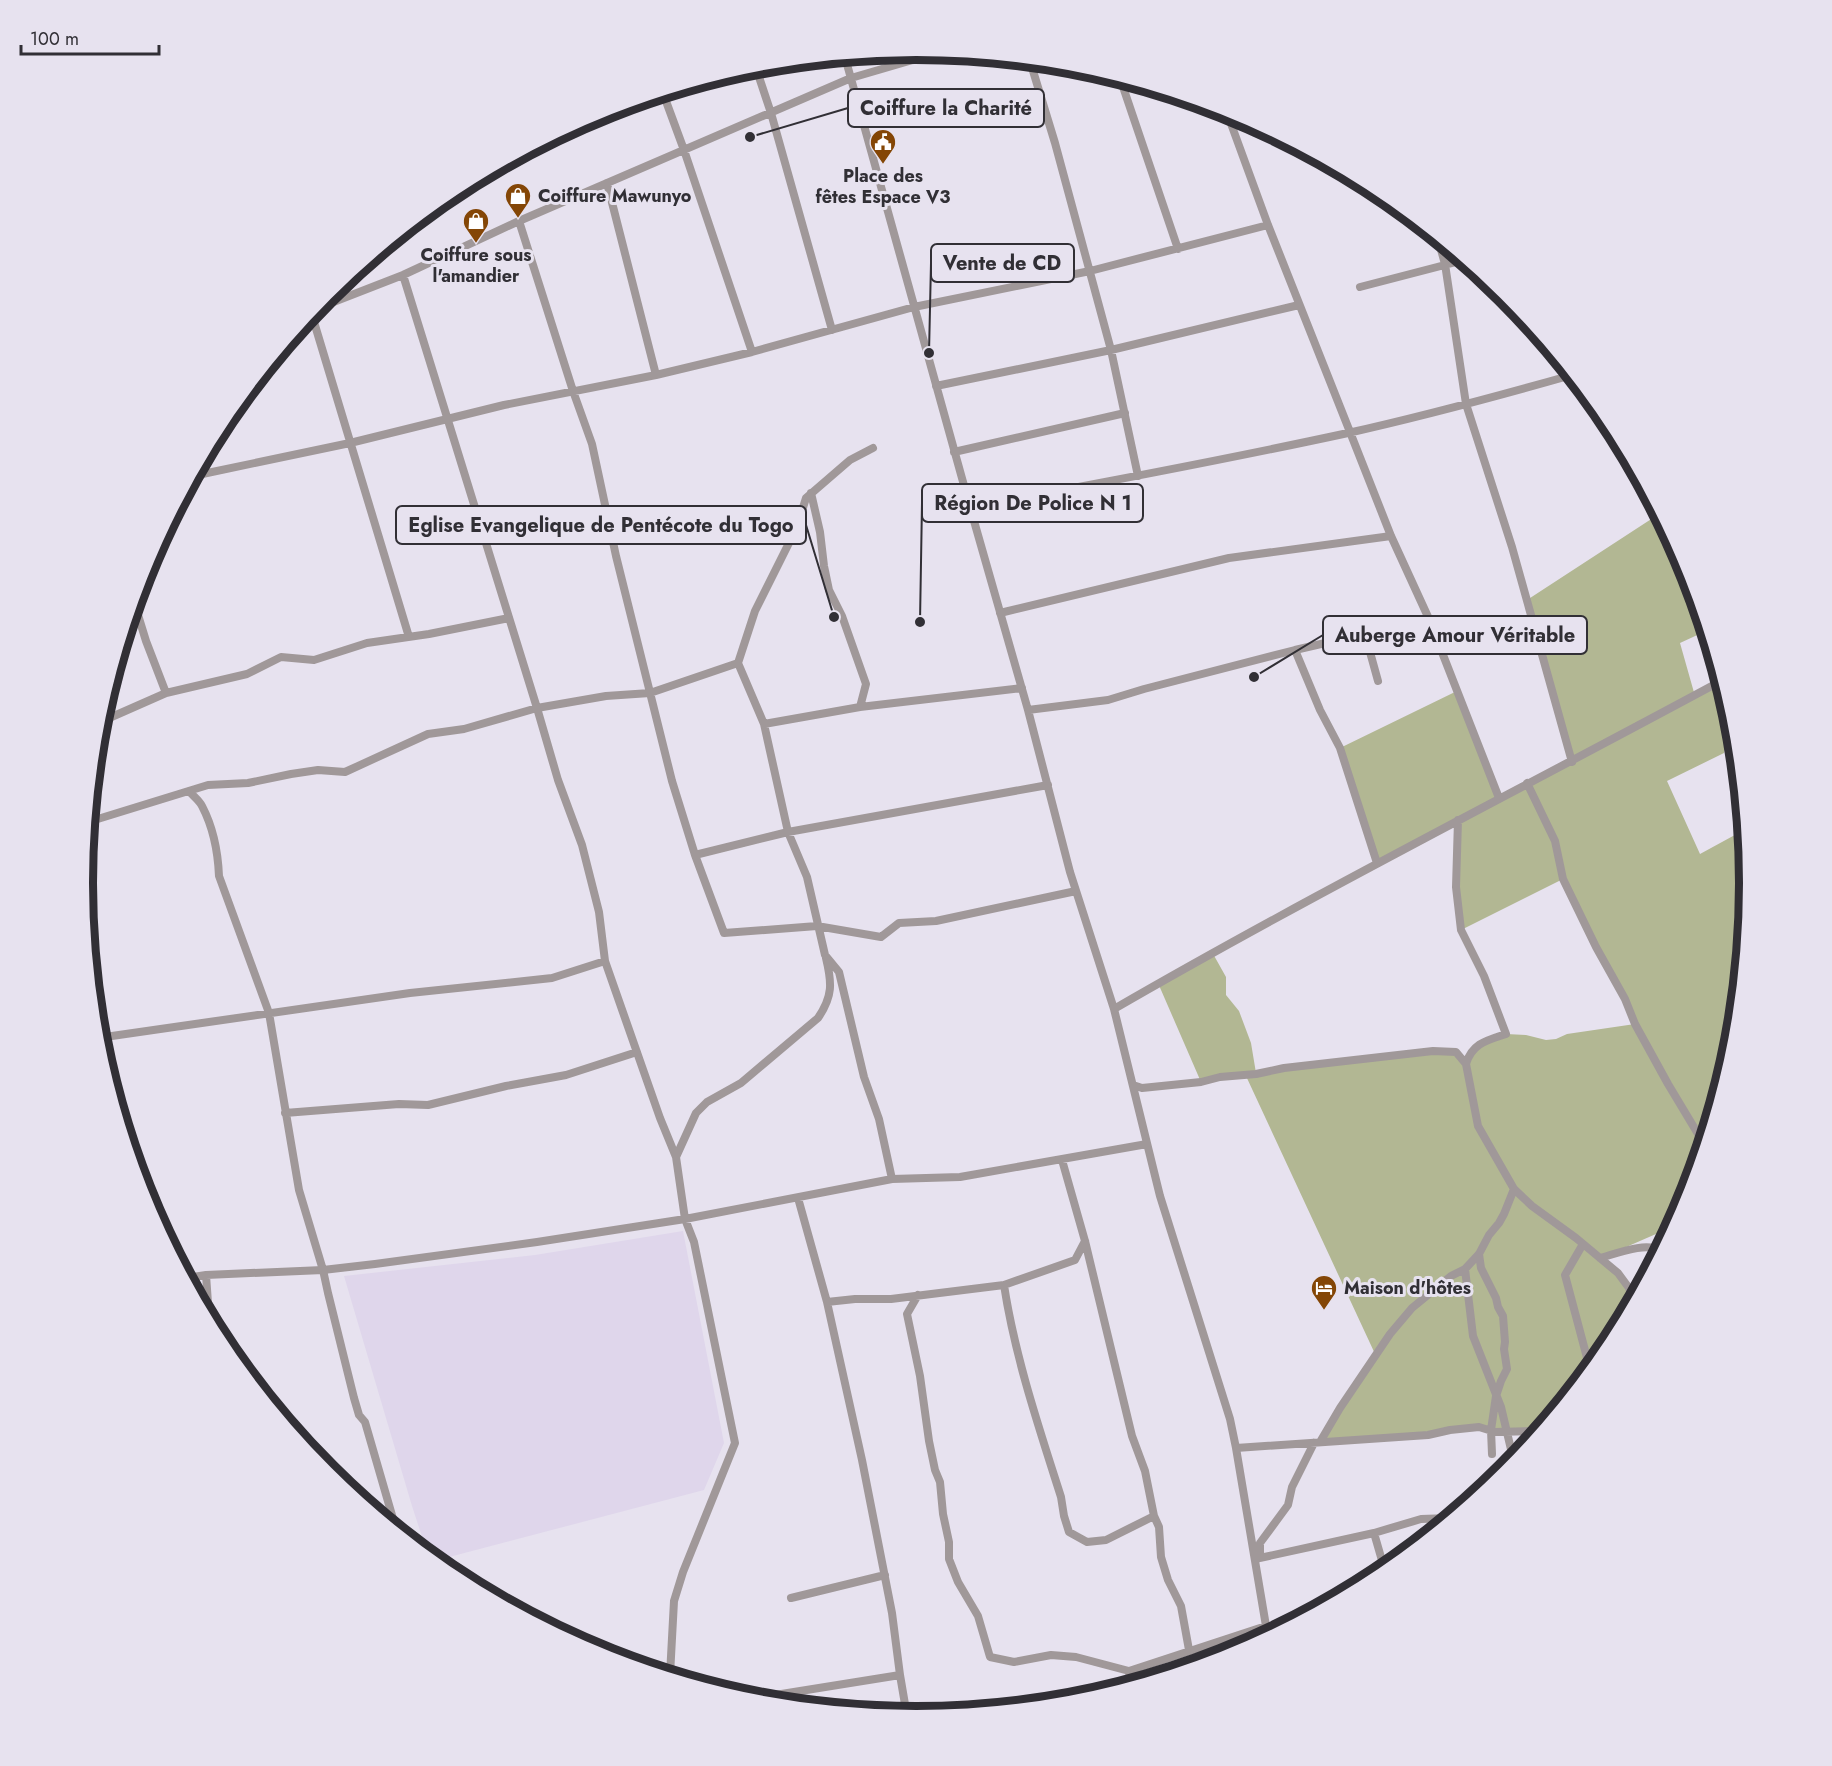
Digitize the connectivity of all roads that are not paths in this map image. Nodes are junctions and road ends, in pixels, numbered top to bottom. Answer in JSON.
{"nodes":[{"id":1,"x":912,"y":60,"type":"edge"},
{"id":2,"x":847,"y":63,"type":"edge"},
{"id":3,"x":1032,"y":69,"type":"edge"},
{"id":4,"x":758,"y":75,"type":"edge"},
{"id":5,"x":852,"y":78,"type":"junction"},
{"id":6,"x":1123,"y":87,"type":"edge"},
{"id":7,"x":665,"y":100,"type":"edge"},
{"id":8,"x":771,"y":113,"type":"junction"},
{"id":9,"x":1231,"y":123,"type":"edge"},
{"id":10,"x":684,"y":150,"type":"junction"},
{"id":11,"x":607,"y":183,"type":"junction"},
{"id":12,"x":519,"y":221,"type":"junction"},
{"id":13,"x":1268,"y":225,"type":"junction"},
{"id":14,"x":1178,"y":249,"type":"junction"},
{"id":15,"x":1441,"y":249,"type":"edge"},
{"id":16,"x":1456,"y":262,"type":"edge"},
{"id":17,"x":1445,"y":264,"type":"junction"},
{"id":18,"x":1090,"y":271,"type":"junction"},
{"id":19,"x":403,"y":275,"type":"junction"},
{"id":20,"x":1360,"y":287,"type":"dead end"},
{"id":21,"x":332,"y":303,"type":"edge"},
{"id":22,"x":1299,"y":305,"type":"junction"},
{"id":23,"x":914,"y":307,"type":"junction"},
{"id":24,"x":315,"y":321,"type":"edge"},
{"id":25,"x":832,"y":330,"type":"junction"},
{"id":26,"x":1111,"y":350,"type":"junction"},
{"id":27,"x":752,"y":352,"type":"junction"},
{"id":28,"x":656,"y":375,"type":"junction"},
{"id":29,"x":1565,"y":377,"type":"edge"},
{"id":30,"x":936,"y":386,"type":"junction"},
{"id":31,"x":573,"y":391,"type":"junction"},
{"id":32,"x":1466,"y":404,"type":"junction"},
{"id":33,"x":1125,"y":413,"type":"junction"},
{"id":34,"x":447,"y":420,"type":"junction"},
{"id":35,"x":1350,"y":432,"type":"junction"},
{"id":36,"x":350,"y":442,"type":"junction"},
{"id":37,"x":873,"y":448,"type":"dead end"},
{"id":38,"x":954,"y":452,"type":"junction"},
{"id":39,"x":201,"y":474,"type":"edge"},
{"id":40,"x":1138,"y":476,"type":"junction"},
{"id":41,"x":811,"y":493,"type":"junction"},
{"id":42,"x":970,"y":507,"type":"junction"},
{"id":43,"x":1391,"y":536,"type":"junction"},
{"id":44,"x":1000,"y":613,"type":"junction"},
{"id":45,"x":138,"y":614,"type":"edge"},
{"id":46,"x":509,"y":618,"type":"junction"},
{"id":47,"x":1429,"y":619,"type":"junction"},
{"id":48,"x":1365,"y":634,"type":"junction"},
{"id":49,"x":409,"y":637,"type":"junction"},
{"id":50,"x":1295,"y":650,"type":"junction"},
{"id":51,"x":738,"y":663,"type":"junction"},
{"id":52,"x":1378,"y":681,"type":"dead end"},
{"id":53,"x":1714,"y":685,"type":"edge"},
{"id":54,"x":1022,"y":688,"type":"junction"},
{"id":55,"x":166,"y":693,"type":"junction"},
{"id":56,"x":650,"y":693,"type":"junction"},
{"id":57,"x":860,"y":707,"type":"junction"},
{"id":58,"x":537,"y":708,"type":"junction"},
{"id":59,"x":1028,"y":710,"type":"junction"},
{"id":60,"x":110,"y":718,"type":"edge"},
{"id":61,"x":764,"y":724,"type":"junction"},
{"id":62,"x":1572,"y":762,"type":"junction"},
{"id":63,"x":1527,"y":783,"type":"junction"},
{"id":64,"x":1048,"y":785,"type":"junction"},
{"id":65,"x":189,"y":791,"type":"junction"},
{"id":66,"x":1499,"y":798,"type":"junction"},
{"id":67,"x":96,"y":820,"type":"edge"},
{"id":68,"x":1458,"y":820,"type":"junction"},
{"id":69,"x":788,"y":832,"type":"junction"},
{"id":70,"x":695,"y":855,"type":"junction"},
{"id":71,"x":1377,"y":863,"type":"junction"},
{"id":72,"x":1076,"y":891,"type":"junction"},
{"id":73,"x":817,"y":926,"type":"junction"},
{"id":74,"x":825,"y":955,"type":"junction"},
{"id":75,"x":605,"y":962,"type":"junction"},
{"id":76,"x":1114,"y":1009,"type":"junction"},
{"id":77,"x":269,"y":1013,"type":"junction"},
{"id":78,"x":108,"y":1037,"type":"edge"},
{"id":79,"x":637,"y":1052,"type":"junction"},
{"id":80,"x":1466,"y":1064,"type":"junction"},
{"id":81,"x":1133,"y":1085,"type":"junction"},
{"id":82,"x":285,"y":1113,"type":"junction"},
{"id":83,"x":1699,"y":1135,"type":"edge"},
{"id":84,"x":1147,"y":1144,"type":"junction"},
{"id":85,"x":676,"y":1157,"type":"junction"},
{"id":86,"x":1062,"y":1160,"type":"junction"},
{"id":87,"x":892,"y":1179,"type":"junction"},
{"id":88,"x":1514,"y":1189,"type":"junction"},
{"id":89,"x":798,"y":1198,"type":"junction"},
{"id":90,"x":685,"y":1219,"type":"junction"},
{"id":91,"x":1085,"y":1241,"type":"junction"},
{"id":92,"x":1583,"y":1244,"type":"junction"},
{"id":93,"x":1654,"y":1247,"type":"edge"},
{"id":94,"x":1479,"y":1254,"type":"junction"},
{"id":95,"x":1600,"y":1258,"type":"junction"},
{"id":96,"x":1466,"y":1269,"type":"junction"},
{"id":97,"x":323,"y":1270,"type":"junction"},
{"id":98,"x":206,"y":1275,"type":"junction"},
{"id":99,"x":194,"y":1277,"type":"edge"},
{"id":100,"x":1004,"y":1285,"type":"junction"},
{"id":101,"x":1631,"y":1292,"type":"edge"},
{"id":102,"x":918,"y":1296,"type":"junction"},
{"id":103,"x":208,"y":1302,"type":"edge"},
{"id":104,"x":827,"y":1302,"type":"junction"},
{"id":105,"x":1587,"y":1358,"type":"edge"},
{"id":106,"x":1496,"y":1396,"type":"junction"},
{"id":107,"x":1491,"y":1430,"type":"junction"},
{"id":108,"x":1506,"y":1431,"type":"junction"},
{"id":109,"x":1530,"y":1431,"type":"edge"},
{"id":110,"x":1317,"y":1442,"type":"junction"},
{"id":111,"x":1236,"y":1448,"type":"junction"},
{"id":112,"x":1511,"y":1451,"type":"edge"},
{"id":113,"x":1492,"y":1454,"type":"dead end"},
{"id":114,"x":1154,"y":1516,"type":"junction"},
{"id":115,"x":393,"y":1518,"type":"edge"},
{"id":116,"x":1439,"y":1518,"type":"edge"},
{"id":117,"x":1374,"y":1533,"type":"junction"},
{"id":118,"x":1258,"y":1559,"type":"junction"},
{"id":119,"x":1382,"y":1561,"type":"edge"},
{"id":120,"x":885,"y":1575,"type":"junction"},
{"id":121,"x":791,"y":1598,"type":"dead end"},
{"id":122,"x":1268,"y":1627,"type":"edge"},
{"id":123,"x":1250,"y":1635,"type":"edge"},
{"id":124,"x":1189,"y":1650,"type":"junction"},
{"id":125,"x":670,"y":1668,"type":"edge"},
{"id":126,"x":1129,"y":1671,"type":"junction"},
{"id":127,"x":900,"y":1675,"type":"junction"},
{"id":128,"x":1129,"y":1678,"type":"edge"},
{"id":129,"x":782,"y":1695,"type":"edge"},
{"id":130,"x":905,"y":1706,"type":"edge"}],
"edges":[{"from":1,"to":5,"type":"street"},
{"from":2,"to":5,"type":"street"},
{"from":3,"to":18,"type":"street"},
{"from":4,"to":8,"type":"street"},
{"from":5,"to":8,"type":"street"},
{"from":5,"to":23,"type":"street"},
{"from":6,"to":14,"type":"street"},
{"from":7,"to":10,"type":"street"},
{"from":8,"to":10,"type":"street"},
{"from":8,"to":25,"type":"street"},
{"from":9,"to":13,"type":"street"},
{"from":10,"to":11,"type":"street"},
{"from":10,"to":27,"type":"street"},
{"from":11,"to":12,"type":"street"},
{"from":11,"to":28,"type":"street"},
{"from":12,"to":19,"type":"street"},
{"from":12,"to":31,"type":"street"},
{"from":13,"to":14,"type":"street"},
{"from":13,"to":22,"type":"street"},
{"from":14,"to":18,"type":"street"},
{"from":15,"to":17,"type":"street"},
{"from":16,"to":17,"type":"street"},
{"from":17,"to":20,"type":"street"},
{"from":17,"to":32,"type":"street"},
{"from":18,"to":23,"type":"street"},
{"from":18,"to":26,"type":"street"},
{"from":19,"to":21,"type":"street"},
{"from":19,"to":34,"type":"street"},
{"from":22,"to":26,"type":"street"},
{"from":22,"to":35,"type":"street"},
{"from":23,"to":25,"type":"street"},
{"from":23,"to":30,"type":"street"},
{"from":24,"to":36,"type":"street"},
{"from":25,"to":27,"type":"street"},
{"from":26,"to":30,"type":"street"},
{"from":26,"to":33,"type":"street"},
{"from":27,"to":28,"type":"street"},
{"from":28,"to":31,"type":"street"},
{"from":29,"to":32,"type":"street"},
{"from":30,"to":38,"type":"street"},
{"from":31,"to":34,"type":"street"},
{"from":31,"to":56,"type":"street"},
{"from":32,"to":35,"type":"street"},
{"from":32,"to":62,"type":"street"},
{"from":33,"to":38,"type":"street"},
{"from":33,"to":40,"type":"street"},
{"from":34,"to":36,"type":"street"},
{"from":34,"to":46,"type":"street"},
{"from":35,"to":40,"type":"street"},
{"from":35,"to":43,"type":"street"},
{"from":36,"to":39,"type":"street"},
{"from":36,"to":49,"type":"street"},
{"from":37,"to":41,"type":"street"},
{"from":38,"to":42,"type":"street"},
{"from":40,"to":42,"type":"street"},
{"from":41,"to":51,"type":"street"},
{"from":41,"to":57,"type":"street"},
{"from":42,"to":44,"type":"street"},
{"from":43,"to":44,"type":"street"},
{"from":43,"to":47,"type":"street"},
{"from":44,"to":54,"type":"street"},
{"from":45,"to":55,"type":"street"},
{"from":46,"to":49,"type":"street"},
{"from":46,"to":58,"type":"street"},
{"from":47,"to":48,"type":"street"},
{"from":47,"to":66,"type":"street"},
{"from":48,"to":50,"type":"street"},
{"from":48,"to":52,"type":"street"},
{"from":49,"to":55,"type":"street"},
{"from":50,"to":59,"type":"street"},
{"from":50,"to":71,"type":"street"},
{"from":51,"to":56,"type":"street"},
{"from":51,"to":61,"type":"street"},
{"from":53,"to":62,"type":"street"},
{"from":54,"to":57,"type":"street"},
{"from":54,"to":59,"type":"street"},
{"from":55,"to":60,"type":"street"},
{"from":56,"to":58,"type":"street"},
{"from":56,"to":70,"type":"street"},
{"from":57,"to":61,"type":"street"},
{"from":58,"to":65,"type":"street"},
{"from":58,"to":75,"type":"street"},
{"from":59,"to":64,"type":"street"},
{"from":61,"to":69,"type":"street"},
{"from":62,"to":63,"type":"street"},
{"from":63,"to":66,"type":"street"},
{"from":63,"to":83,"type":"street"},
{"from":64,"to":69,"type":"street"},
{"from":64,"to":72,"type":"street"},
{"from":65,"to":67,"type":"street"},
{"from":65,"to":77,"type":"street"},
{"from":66,"to":68,"type":"street"},
{"from":68,"to":71,"type":"street"},
{"from":68,"to":80,"type":"street"},
{"from":69,"to":70,"type":"street"},
{"from":69,"to":73,"type":"street"},
{"from":70,"to":73,"type":"street"},
{"from":71,"to":76,"type":"street"},
{"from":72,"to":73,"type":"street"},
{"from":72,"to":76,"type":"street"},
{"from":73,"to":74,"type":"street"},
{"from":74,"to":85,"type":"street"},
{"from":74,"to":87,"type":"street"},
{"from":75,"to":77,"type":"street"},
{"from":75,"to":79,"type":"street"},
{"from":76,"to":81,"type":"street"},
{"from":77,"to":78,"type":"street"},
{"from":77,"to":82,"type":"street"},
{"from":79,"to":82,"type":"street"},
{"from":79,"to":85,"type":"street"},
{"from":80,"to":81,"type":"street"},
{"from":80,"to":88,"type":"street"},
{"from":81,"to":84,"type":"street"},
{"from":82,"to":97,"type":"street"},
{"from":84,"to":86,"type":"street"},
{"from":84,"to":111,"type":"street"},
{"from":85,"to":90,"type":"street"},
{"from":86,"to":87,"type":"street"},
{"from":86,"to":91,"type":"street"},
{"from":87,"to":89,"type":"street"},
{"from":88,"to":92,"type":"street"},
{"from":88,"to":94,"type":"street"},
{"from":89,"to":90,"type":"street"},
{"from":89,"to":104,"type":"street"},
{"from":90,"to":97,"type":"street"},
{"from":90,"to":125,"type":"street"},
{"from":91,"to":100,"type":"street"},
{"from":91,"to":114,"type":"street"},
{"from":92,"to":95,"type":"street"},
{"from":92,"to":105,"type":"street"},
{"from":93,"to":95,"type":"street"},
{"from":94,"to":96,"type":"street"},
{"from":94,"to":106,"type":"street"},
{"from":95,"to":101,"type":"street"},
{"from":96,"to":106,"type":"street"},
{"from":96,"to":110,"type":"street"},
{"from":97,"to":98,"type":"street"},
{"from":97,"to":115,"type":"street"},
{"from":98,"to":99,"type":"street"},
{"from":98,"to":103,"type":"street"},
{"from":100,"to":102,"type":"street"},
{"from":100,"to":114,"type":"street"},
{"from":102,"to":104,"type":"street"},
{"from":102,"to":126,"type":"street"},
{"from":104,"to":120,"type":"street"},
{"from":106,"to":107,"type":"street"},
{"from":106,"to":108,"type":"street"},
{"from":107,"to":108,"type":"street"},
{"from":107,"to":110,"type":"street"},
{"from":107,"to":113,"type":"street"},
{"from":108,"to":109,"type":"street"},
{"from":108,"to":112,"type":"street"},
{"from":110,"to":111,"type":"street"},
{"from":110,"to":118,"type":"street"},
{"from":111,"to":118,"type":"street"},
{"from":114,"to":124,"type":"street"},
{"from":116,"to":117,"type":"street"},
{"from":117,"to":118,"type":"street"},
{"from":117,"to":119,"type":"street"},
{"from":118,"to":122,"type":"street"},
{"from":120,"to":121,"type":"street"},
{"from":120,"to":127,"type":"street"},
{"from":123,"to":124,"type":"street"},
{"from":124,"to":126,"type":"street"},
{"from":126,"to":128,"type":"street"},
{"from":127,"to":129,"type":"street"},
{"from":127,"to":130,"type":"street"}]}
